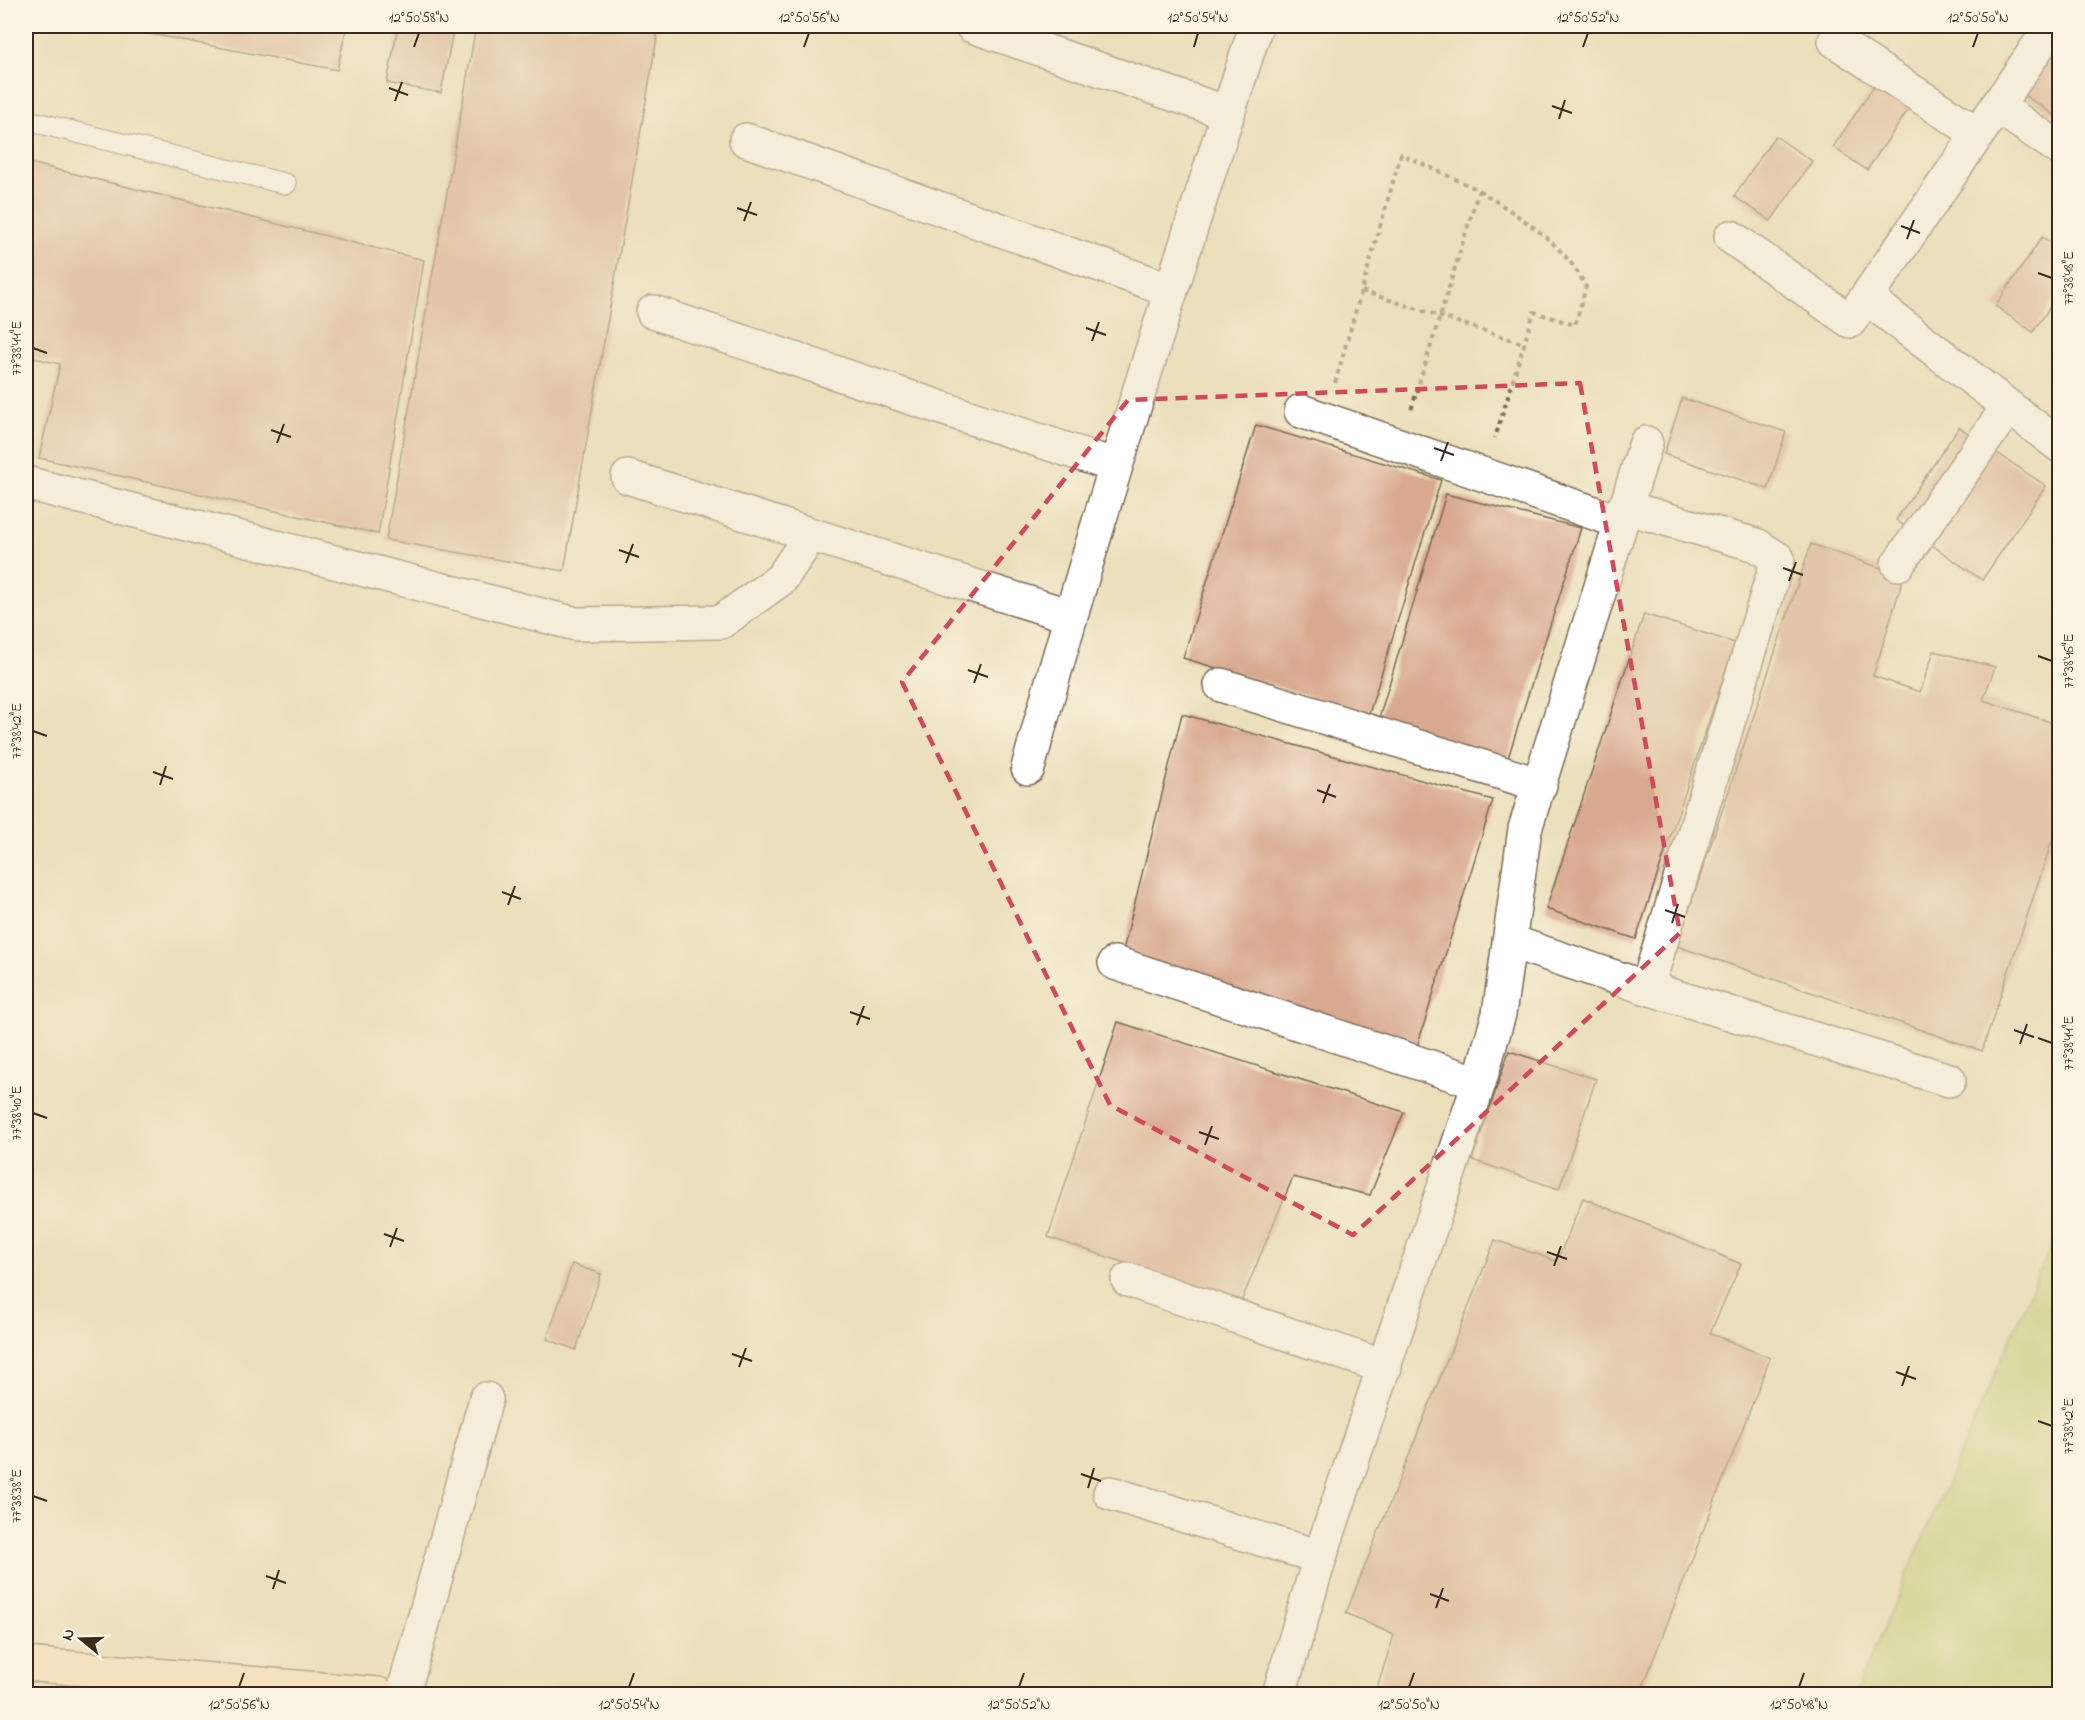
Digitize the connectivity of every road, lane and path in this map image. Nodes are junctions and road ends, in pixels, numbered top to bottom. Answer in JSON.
{"nodes":[{"id":1,"x":972,"y":26,"type":"edge"},
{"id":2,"x":1256,"y":26,"type":"edge"},
{"id":3,"x":2052,"y":26,"type":"edge"},
{"id":4,"x":1835,"y":41,"type":"dead end"},
{"id":5,"x":1997,"y":106,"type":"junction"},
{"id":6,"x":1228,"y":113,"type":"junction"},
{"id":7,"x":26,"y":120,"type":"edge"},
{"id":8,"x":1978,"y":134,"type":"junction"},
{"id":9,"x":746,"y":140,"type":"dead end"},
{"id":10,"x":2060,"y":149,"type":"edge"},
{"id":11,"x":286,"y":184,"type":"dead end"},
{"id":12,"x":1479,"y":190,"type":"junction"},
{"id":13,"x":1731,"y":237,"type":"dead end"},
{"id":14,"x":1172,"y":290,"type":"junction"},
{"id":15,"x":1362,"y":291,"type":"junction"},
{"id":16,"x":1867,"y":298,"type":"junction"},
{"id":17,"x":653,"y":312,"type":"dead end"},
{"id":18,"x":1440,"y":316,"type":"junction"},
{"id":19,"x":1525,"y":344,"type":"junction"},
{"id":20,"x":1332,"y":393,"type":"dead end"},
{"id":21,"x":2008,"y":407,"type":"junction"},
{"id":22,"x":1301,"y":411,"type":"dead end"},
{"id":23,"x":1485,"y":435,"type":"dead end"},
{"id":24,"x":1646,"y":443,"type":"dead end"},
{"id":25,"x":2060,"y":446,"type":"edge"},
{"id":26,"x":1402,"y":448,"type":"junction"},
{"id":27,"x":1116,"y":466,"type":"junction"},
{"id":28,"x":628,"y":477,"type":"dead end"},
{"id":29,"x":26,"y":483,"type":"edge"},
{"id":30,"x":1622,"y":514,"type":"junction"},
{"id":31,"x":811,"y":535,"type":"junction"},
{"id":32,"x":1898,"y":564,"type":"dead end"},
{"id":33,"x":1070,"y":616,"type":"junction"},
{"id":34,"x":1221,"y":685,"type":"dead end"},
{"id":35,"x":1028,"y":768,"type":"dead end"},
{"id":36,"x":1540,"y":785,"type":"junction"},
{"id":37,"x":1509,"y":941,"type":"junction"},
{"id":38,"x":1115,"y":963,"type":"dead end"},
{"id":39,"x":1647,"y":988,"type":"junction"},
{"id":40,"x":1948,"y":1080,"type":"dead end"},
{"id":41,"x":1479,"y":1083,"type":"junction"},
{"id":42,"x":1128,"y":1280,"type":"dead end"},
{"id":43,"x":1385,"y":1367,"type":"junction"},
{"id":44,"x":486,"y":1399,"type":"dead end"},
{"id":45,"x":1110,"y":1493,"type":"dead end"},
{"id":46,"x":1320,"y":1557,"type":"junction"},
{"id":47,"x":26,"y":1664,"type":"edge"},
{"id":48,"x":106,"y":1683,"type":"edge"},
{"id":49,"x":378,"y":1695,"type":"edge"},
{"id":50,"x":403,"y":1695,"type":"edge"},
{"id":51,"x":1279,"y":1695,"type":"edge"}],
"edges":[{"from":1,"to":6,"type":"street"},
{"from":2,"to":6,"type":"street"},
{"from":3,"to":5,"type":"street"},
{"from":4,"to":8,"type":"street"},
{"from":5,"to":8,"type":"street"},
{"from":5,"to":10,"type":"street"},
{"from":6,"to":14,"type":"street"},
{"from":7,"to":11,"type":"lane"},
{"from":8,"to":16,"type":"street"},
{"from":9,"to":14,"type":"street"},
{"from":12,"to":15,"type":"path"},
{"from":12,"to":18,"type":"path"},
{"from":12,"to":19,"type":"path"},
{"from":13,"to":16,"type":"street"},
{"from":14,"to":27,"type":"street"},
{"from":15,"to":18,"type":"path"},
{"from":15,"to":20,"type":"path"},
{"from":16,"to":21,"type":"street"},
{"from":17,"to":27,"type":"street"},
{"from":18,"to":19,"type":"path"},
{"from":18,"to":26,"type":"path"},
{"from":19,"to":23,"type":"path"},
{"from":21,"to":25,"type":"street"},
{"from":21,"to":32,"type":"street"},
{"from":22,"to":26,"type":"street"},
{"from":24,"to":30,"type":"street"},
{"from":26,"to":30,"type":"street"},
{"from":27,"to":33,"type":"street"},
{"from":28,"to":31,"type":"street"},
{"from":29,"to":31,"type":"street"},
{"from":30,"to":36,"type":"street"},
{"from":30,"to":39,"type":"street"},
{"from":31,"to":33,"type":"street"},
{"from":33,"to":35,"type":"street"},
{"from":34,"to":36,"type":"street"},
{"from":36,"to":37,"type":"street"},
{"from":37,"to":39,"type":"street"},
{"from":37,"to":41,"type":"street"},
{"from":38,"to":41,"type":"street"},
{"from":39,"to":40,"type":"street"},
{"from":41,"to":43,"type":"street"},
{"from":42,"to":43,"type":"street"},
{"from":43,"to":46,"type":"street"},
{"from":44,"to":50,"type":"street"},
{"from":45,"to":46,"type":"street"},
{"from":46,"to":51,"type":"street"},
{"from":47,"to":48,"type":"street"},
{"from":48,"to":49,"type":"street"}]}
